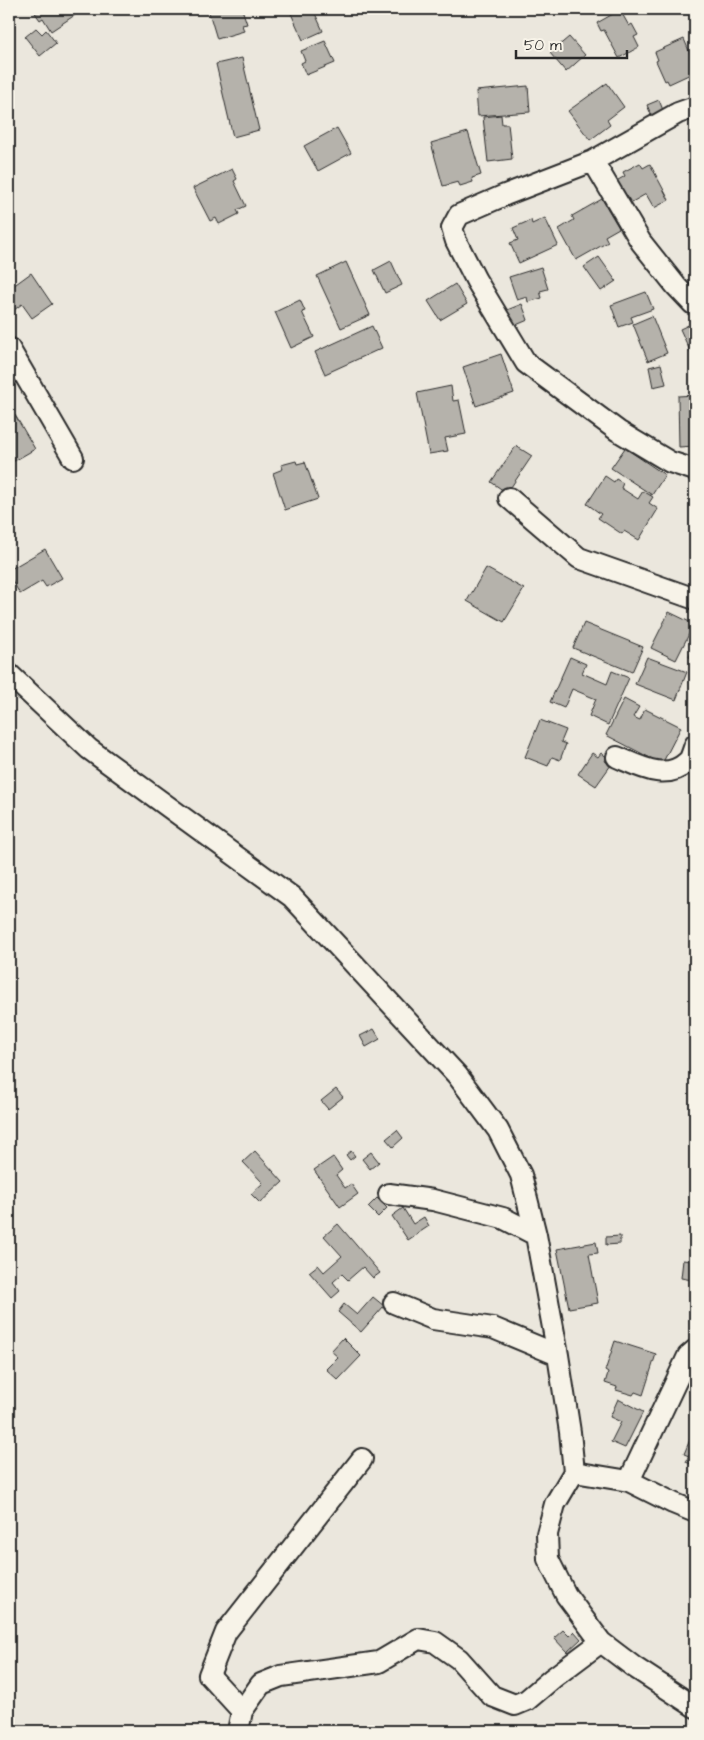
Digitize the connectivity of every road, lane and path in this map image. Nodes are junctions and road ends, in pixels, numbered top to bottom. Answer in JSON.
{"nodes":[{"id":1,"x":695,"y":107,"type":"edge"},
{"id":2,"x":593,"y":161,"type":"junction"},
{"id":3,"x":693,"y":304,"type":"dead end"},
{"id":4,"x":9,"y":348,"type":"edge"},
{"id":5,"x":73,"y":458,"type":"dead end"},
{"id":6,"x":695,"y":470,"type":"edge"},
{"id":7,"x":508,"y":498,"type":"dead end"},
{"id":8,"x":695,"y":599,"type":"edge"},
{"id":9,"x":9,"y":674,"type":"edge"},
{"id":10,"x":695,"y":745,"type":"edge"},
{"id":11,"x":617,"y":757,"type":"dead end"},
{"id":12,"x":390,"y":1194,"type":"dead end"},
{"id":13,"x":536,"y":1235,"type":"junction"},
{"id":14,"x":394,"y":1303,"type":"dead end"},
{"id":15,"x":695,"y":1350,"type":"edge"},
{"id":16,"x":558,"y":1355,"type":"junction"},
{"id":17,"x":362,"y":1459,"type":"dead end"},
{"id":18,"x":574,"y":1472,"type":"junction"},
{"id":19,"x":629,"y":1481,"type":"junction"},
{"id":20,"x":695,"y":1512,"type":"edge"},
{"id":21,"x":601,"y":1642,"type":"junction"},
{"id":22,"x":695,"y":1706,"type":"edge"},
{"id":23,"x":242,"y":1711,"type":"junction"},
{"id":24,"x":238,"y":1731,"type":"edge"}],
"edges":[{"from":1,"to":2,"type":"street"},
{"from":2,"to":3,"type":"street"},
{"from":2,"to":6,"type":"street"},
{"from":4,"to":5,"type":"street"},
{"from":7,"to":8,"type":"street"},
{"from":9,"to":13,"type":"street"},
{"from":10,"to":11,"type":"street"},
{"from":12,"to":13,"type":"street"},
{"from":13,"to":16,"type":"street"},
{"from":14,"to":16,"type":"street"},
{"from":15,"to":19,"type":"street"},
{"from":16,"to":18,"type":"street"},
{"from":17,"to":23,"type":"street"},
{"from":18,"to":19,"type":"street"},
{"from":18,"to":21,"type":"street"},
{"from":19,"to":20,"type":"street"},
{"from":21,"to":22,"type":"street"},
{"from":21,"to":23,"type":"street"},
{"from":23,"to":24,"type":"street"}]}
